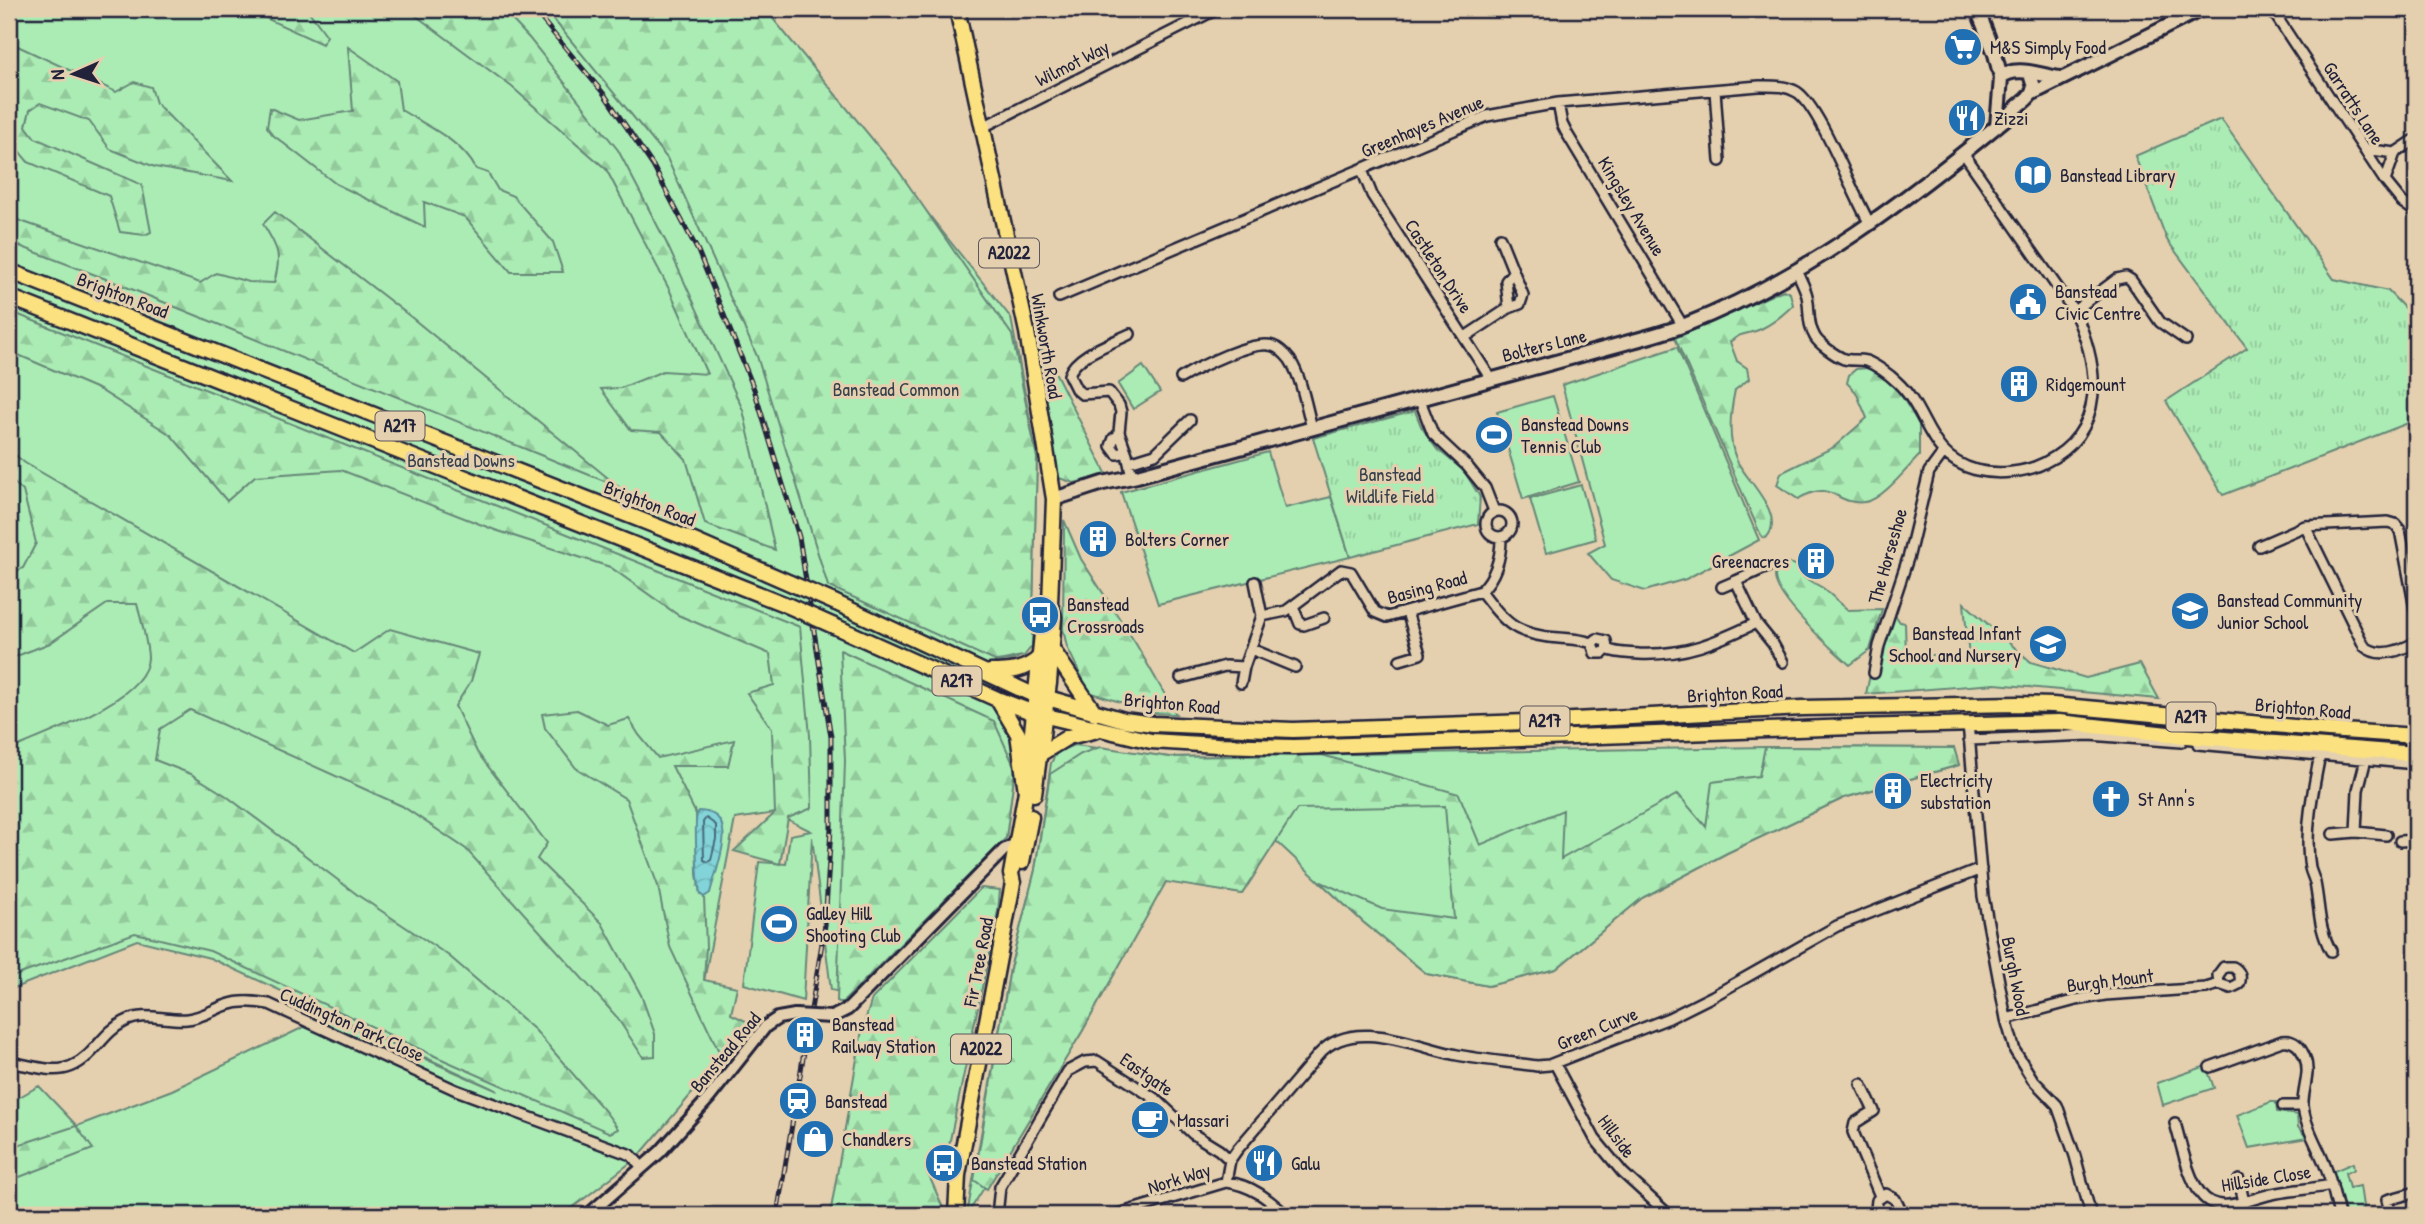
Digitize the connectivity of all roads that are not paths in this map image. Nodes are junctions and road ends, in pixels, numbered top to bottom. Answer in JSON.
{"nodes":[{"id":1,"x":957,"y":9,"type":"edge"},
{"id":2,"x":1217,"y":9,"type":"edge"},
{"id":3,"x":1977,"y":9,"type":"edge"},
{"id":4,"x":2202,"y":9,"type":"edge"},
{"id":5,"x":2268,"y":9,"type":"edge"},
{"id":6,"x":1995,"y":54,"type":"junction"},
{"id":7,"x":2016,"y":70,"type":"junction"},
{"id":8,"x":2030,"y":74,"type":"junction"},
{"id":9,"x":2001,"y":78,"type":"junction"},
{"id":10,"x":2060,"y":79,"type":"junction"},
{"id":11,"x":1715,"y":90,"type":"junction"},
{"id":12,"x":2001,"y":93,"type":"junction"},
{"id":13,"x":2033,"y":93,"type":"junction"},
{"id":14,"x":1558,"y":103,"type":"junction"},
{"id":15,"x":2017,"y":105,"type":"junction"},
{"id":16,"x":1997,"y":126,"type":"junction"},
{"id":17,"x":981,"y":128,"type":"junction"},
{"id":18,"x":2416,"y":139,"type":"edge"},
{"id":19,"x":2364,"y":149,"type":"junction"},
{"id":20,"x":2395,"y":153,"type":"junction"},
{"id":21,"x":1964,"y":154,"type":"junction"},
{"id":22,"x":1720,"y":161,"type":"dead end"},
{"id":23,"x":1362,"y":170,"type":"junction"},
{"id":24,"x":2385,"y":181,"type":"junction"},
{"id":25,"x":2416,"y":212,"type":"edge"},
{"id":26,"x":1869,"y":222,"type":"junction"},
{"id":27,"x":1500,"y":238,"type":"dead end"},
{"id":28,"x":9,"y":271,"type":"edge"},
{"id":29,"x":1797,"y":271,"type":"junction"},
{"id":30,"x":1513,"y":272,"type":"junction"},
{"id":31,"x":9,"y":297,"type":"edge"},
{"id":32,"x":1059,"y":297,"type":"dead end"},
{"id":33,"x":1509,"y":308,"type":"junction"},
{"id":34,"x":2074,"y":311,"type":"junction"},
{"id":35,"x":1683,"y":326,"type":"junction"},
{"id":36,"x":1130,"y":334,"type":"dead end"},
{"id":37,"x":1465,"y":337,"type":"junction"},
{"id":38,"x":2186,"y":340,"type":"dead end"},
{"id":39,"x":1181,"y":378,"type":"dead end"},
{"id":40,"x":1491,"y":379,"type":"junction"},
{"id":41,"x":1419,"y":398,"type":"junction"},
{"id":42,"x":1190,"y":421,"type":"dead end"},
{"id":43,"x":1312,"y":428,"type":"junction"},
{"id":44,"x":1943,"y":453,"type":"junction"},
{"id":45,"x":1127,"y":456,"type":"junction"},
{"id":46,"x":1132,"y":477,"type":"junction"},
{"id":47,"x":1054,"y":499,"type":"junction"},
{"id":48,"x":1494,"y":511,"type":"junction"},
{"id":49,"x":2305,"y":526,"type":"junction"},
{"id":50,"x":1501,"y":538,"type":"junction"},
{"id":51,"x":2259,"y":546,"type":"dead end"},
{"id":52,"x":1767,"y":567,"type":"dead end"},
{"id":53,"x":1736,"y":581,"type":"junction"},
{"id":54,"x":1255,"y":582,"type":"dead end"},
{"id":55,"x":1722,"y":587,"type":"dead end"},
{"id":56,"x":1481,"y":590,"type":"junction"},
{"id":57,"x":1050,"y":604,"type":"joint"},
{"id":58,"x":1293,"y":607,"type":"junction"},
{"id":59,"x":1407,"y":612,"type":"junction"},
{"id":60,"x":2416,"y":614,"type":"edge"},
{"id":61,"x":1262,"y":616,"type":"junction"},
{"id":62,"x":1324,"y":618,"type":"dead end"},
{"id":63,"x":1756,"y":624,"type":"junction"},
{"id":64,"x":2416,"y":642,"type":"edge"},
{"id":65,"x":1251,"y":649,"type":"junction"},
{"id":66,"x":1046,"y":653,"type":"junction"},
{"id":67,"x":1400,"y":660,"type":"dead end"},
{"id":68,"x":1783,"y":662,"type":"dead end"},
{"id":69,"x":1244,"y":667,"type":"junction"},
{"id":70,"x":1295,"y":667,"type":"dead end"},
{"id":71,"x":985,"y":672,"type":"junction"},
{"id":72,"x":1874,"y":673,"type":"dead end"},
{"id":73,"x":1181,"y":678,"type":"dead end"},
{"id":74,"x":1241,"y":683,"type":"dead end"},
{"id":75,"x":1042,"y":696,"type":"junction"},
{"id":76,"x":997,"y":699,"type":"junction"},
{"id":77,"x":1095,"y":713,"type":"junction"},
{"id":78,"x":1040,"y":714,"type":"junction"},
{"id":79,"x":1968,"y":723,"type":"junction"},
{"id":80,"x":1166,"y":724,"type":"junction"},
{"id":81,"x":1103,"y":730,"type":"junction"},
{"id":82,"x":2416,"y":736,"type":"edge"},
{"id":83,"x":1969,"y":740,"type":"junction"},
{"id":84,"x":1165,"y":741,"type":"junction"},
{"id":85,"x":1040,"y":754,"type":"junction"},
{"id":86,"x":2416,"y":754,"type":"edge"},
{"id":87,"x":2320,"y":755,"type":"junction"},
{"id":88,"x":2366,"y":759,"type":"junction"},
{"id":89,"x":2416,"y":764,"type":"edge"},
{"id":90,"x":1026,"y":791,"type":"junction"},
{"id":91,"x":2356,"y":832,"type":"junction"},
{"id":92,"x":2333,"y":834,"type":"dead end"},
{"id":93,"x":2386,"y":835,"type":"dead end"},
{"id":94,"x":2416,"y":840,"type":"edge"},
{"id":95,"x":1022,"y":841,"type":"junction"},
{"id":96,"x":2400,"y":841,"type":"dead end"},
{"id":97,"x":1981,"y":869,"type":"junction"},
{"id":98,"x":2331,"y":951,"type":"dead end"},
{"id":99,"x":2219,"y":984,"type":"dead end"},
{"id":100,"x":2007,"y":1019,"type":"junction"},
{"id":101,"x":9,"y":1062,"type":"edge"},
{"id":102,"x":1555,"y":1064,"type":"junction"},
{"id":103,"x":2210,"y":1067,"type":"dead end"},
{"id":104,"x":1861,"y":1084,"type":"dead end"},
{"id":105,"x":2283,"y":1106,"type":"dead end"},
{"id":106,"x":2303,"y":1106,"type":"junction"},
{"id":107,"x":2175,"y":1123,"type":"dead end"},
{"id":108,"x":1230,"y":1160,"type":"junction"},
{"id":109,"x":642,"y":1167,"type":"junction"},
{"id":110,"x":2239,"y":1180,"type":"dead end"},
{"id":111,"x":1226,"y":1182,"type":"junction"},
{"id":112,"x":2332,"y":1185,"type":"junction"},
{"id":113,"x":2416,"y":1192,"type":"edge"},
{"id":114,"x":1880,"y":1196,"type":"junction"},
{"id":115,"x":2244,"y":1202,"type":"junction"},
{"id":116,"x":588,"y":1215,"type":"edge"},
{"id":117,"x":956,"y":1215,"type":"edge"},
{"id":118,"x":996,"y":1215,"type":"edge"},
{"id":119,"x":1115,"y":1215,"type":"edge"},
{"id":120,"x":1286,"y":1215,"type":"edge"},
{"id":121,"x":1669,"y":1215,"type":"edge"},
{"id":122,"x":1878,"y":1215,"type":"edge"},
{"id":123,"x":1903,"y":1215,"type":"edge"},
{"id":124,"x":2091,"y":1215,"type":"edge"},
{"id":125,"x":2339,"y":1215,"type":"edge"},
{"id":126,"x":2391,"y":1215,"type":"edge"}],
"edges":[{"from":1,"to":17,"type":"main road","name":"Winkworth Road","number":"A2022"},
{"from":2,"to":17,"type":"street","name":"Wilmot Way"},
{"from":3,"to":6,"type":"main road"},
{"from":4,"to":10,"type":"main road"},
{"from":5,"to":19,"type":"street","name":"Garratts Lane"},
{"from":6,"to":7,"type":"main road"},
{"from":6,"to":9,"type":"main road"},
{"from":7,"to":8,"type":"main road"},
{"from":7,"to":9,"type":"main road"},
{"from":8,"to":10,"type":"main road"},
{"from":8,"to":13,"type":"main road"},
{"from":9,"to":12,"type":"main road"},
{"from":10,"to":13,"type":"main road"},
{"from":11,"to":14,"type":"street","name":"Greenhayes Avenue"},
{"from":11,"to":22,"type":"street"},
{"from":11,"to":26,"type":"street","name":"Greenhayes Avenue"},
{"from":12,"to":15,"type":"main road"},
{"from":12,"to":16,"type":"main road"},
{"from":13,"to":15,"type":"main road"},
{"from":14,"to":23,"type":"street","name":"Greenhayes Avenue"},
{"from":14,"to":35,"type":"street","name":"Kingsley Avenue"},
{"from":15,"to":16,"type":"main road","name":"Bolters Lane"},
{"from":16,"to":21,"type":"main road","name":"Bolters Lane"},
{"from":17,"to":47,"type":"main road","name":"Winkworth Road","number":"A2022"},
{"from":18,"to":20,"type":"street"},
{"from":19,"to":20,"type":"street"},
{"from":19,"to":24,"type":"street","name":"Garratts Lane"},
{"from":20,"to":24,"type":"street"},
{"from":21,"to":26,"type":"main road","name":"Bolters Lane"},
{"from":21,"to":34,"type":"street"},
{"from":23,"to":32,"type":"street","name":"Greenhayes Avenue"},
{"from":23,"to":37,"type":"street","name":"Castleton Drive"},
{"from":24,"to":25,"type":"street","name":"Garratts Lane"},
{"from":26,"to":29,"type":"main road","name":"Bolters Lane"},
{"from":27,"to":30,"type":"street"},
{"from":28,"to":71,"type":"main road","name":"Brighton Road","number":"A217","bridge":true},
{"from":29,"to":35,"type":"main road","name":"Bolters Lane"},
{"from":29,"to":44,"type":"street"},
{"from":30,"to":33,"type":"street"},
{"from":30,"to":33,"type":"street"},
{"from":31,"to":76,"type":"main road","name":"Brighton Road","number":"A217","bridge":true},
{"from":33,"to":37,"type":"street"},
{"from":34,"to":38,"type":"street"},
{"from":34,"to":44,"type":"street"},
{"from":35,"to":40,"type":"main road","name":"Bolters Lane"},
{"from":36,"to":45,"type":"street"},
{"from":37,"to":40,"type":"street","name":"Castleton Drive"},
{"from":39,"to":43,"type":"street"},
{"from":40,"to":41,"type":"main road","name":"Bolters Lane"},
{"from":41,"to":43,"type":"main road","name":"Bolters Lane"},
{"from":41,"to":48,"type":"street"},
{"from":42,"to":45,"type":"street"},
{"from":43,"to":46,"type":"main road","name":"Bolters Lane"},
{"from":44,"to":72,"type":"street","name":"The Horseshoe"},
{"from":45,"to":46,"type":"street"},
{"from":46,"to":47,"type":"main road","name":"Bolters Lane"},
{"from":47,"to":57,"type":"main road","name":"Winkworth Road","number":"A2022"},
{"from":48,"to":50,"type":"street"},
{"from":48,"to":50,"type":"street"},
{"from":49,"to":51,"type":"street"},
{"from":49,"to":60,"type":"street"},
{"from":49,"to":64,"type":"street"},
{"from":50,"to":56,"type":"street","name":"Basing Road"},
{"from":52,"to":53,"type":"street"},
{"from":53,"to":55,"type":"street"},
{"from":53,"to":63,"type":"street"},
{"from":54,"to":61,"type":"street"},
{"from":56,"to":59,"type":"street","name":"Basing Road"},
{"from":56,"to":63,"type":"street"},
{"from":57,"to":66,"type":"main road","name":"Fir Tree Road","number":"A2022"},
{"from":58,"to":59,"type":"street","name":"Basing Road"},
{"from":58,"to":61,"type":"street"},
{"from":58,"to":62,"type":"street"},
{"from":59,"to":67,"type":"street"},
{"from":61,"to":65,"type":"street"},
{"from":63,"to":68,"type":"street"},
{"from":65,"to":69,"type":"street"},
{"from":65,"to":70,"type":"street"},
{"from":66,"to":71,"type":"main road"},
{"from":66,"to":75,"type":"main road","name":"Fir Tree Road","number":"A2022"},
{"from":66,"to":77,"type":"main road"},
{"from":69,"to":73,"type":"street"},
{"from":69,"to":74,"type":"street"},
{"from":71,"to":75,"type":"main road","name":"Brighton Road","number":"A217"},
{"from":75,"to":77,"type":"main road","name":"Brighton Road","number":"A217"},
{"from":75,"to":78,"type":"main road","name":"Fir Tree Road","number":"A2022"},
{"from":76,"to":78,"type":"main road","name":"Brighton Road","number":"A217"},
{"from":76,"to":90,"type":"main road"},
{"from":77,"to":80,"type":"main road","name":"Brighton Road","number":"A217"},
{"from":78,"to":81,"type":"main road","name":"Brighton Road","number":"A217"},
{"from":78,"to":85,"type":"main road","name":"Fir Tree Road","number":"A2022"},
{"from":78,"to":90,"type":"main road","name":"Fir Tree Road","number":"A2022"},
{"from":79,"to":83,"type":"street","name":"Burgh Wood"},
{"from":79,"to":84,"type":"main road","name":"Brighton Road","number":"A217"},
{"from":79,"to":86,"type":"main road","name":"Brighton Road","number":"A217"},
{"from":80,"to":82,"type":"main road","name":"Brighton Road","number":"A217"},
{"from":80,"to":84,"type":"main road"},
{"from":81,"to":84,"type":"main road","name":"Brighton Road","number":"A217"},
{"from":81,"to":85,"type":"main road"},
{"from":83,"to":87,"type":"street"},
{"from":83,"to":97,"type":"street","name":"Burgh Wood"},
{"from":85,"to":95,"type":"main road","name":"Fir Tree Road","number":"A2022"},
{"from":87,"to":88,"type":"street"},
{"from":87,"to":98,"type":"street"},
{"from":88,"to":89,"type":"street"},
{"from":88,"to":91,"type":"street"},
{"from":90,"to":95,"type":"main road","name":"Fir Tree Road","number":"A2022"},
{"from":91,"to":92,"type":"street"},
{"from":91,"to":93,"type":"street"},
{"from":94,"to":96,"type":"street"},
{"from":95,"to":109,"type":"street","name":"Banstead Road","bridge":true},
{"from":95,"to":117,"type":"main road","name":"Fir Tree Road","number":"A2022"},
{"from":97,"to":100,"type":"street","name":"Burgh Wood"},
{"from":97,"to":102,"type":"street","name":"Green Curve"},
{"from":99,"to":100,"type":"street","name":"Burgh Mount"},
{"from":100,"to":124,"type":"street","name":"Burgh Wood"},
{"from":101,"to":109,"type":"street","name":"Cuddington Park Close"},
{"from":102,"to":108,"type":"street","name":"Green Curve"},
{"from":102,"to":121,"type":"street","name":"Hillside"},
{"from":103,"to":106,"type":"street","name":"Hillside Close"},
{"from":104,"to":114,"type":"street"},
{"from":105,"to":106,"type":"street"},
{"from":106,"to":112,"type":"street","name":"Hillside Close"},
{"from":107,"to":115,"type":"street","name":"Hillside Close"},
{"from":108,"to":111,"type":"street","name":"Green Curve"},
{"from":108,"to":118,"type":"street","name":"Eastgate"},
{"from":109,"to":116,"type":"street","name":"Banstead Road"},
{"from":110,"to":115,"type":"street"},
{"from":111,"to":119,"type":"street","name":"Nork Way"},
{"from":111,"to":120,"type":"street","name":"Nork Way"},
{"from":112,"to":115,"type":"street","name":"Hillside Close"},
{"from":112,"to":125,"type":"street","name":"Hillside Close"},
{"from":113,"to":126,"type":"street"},
{"from":114,"to":122,"type":"street"},
{"from":114,"to":123,"type":"street"}]}
